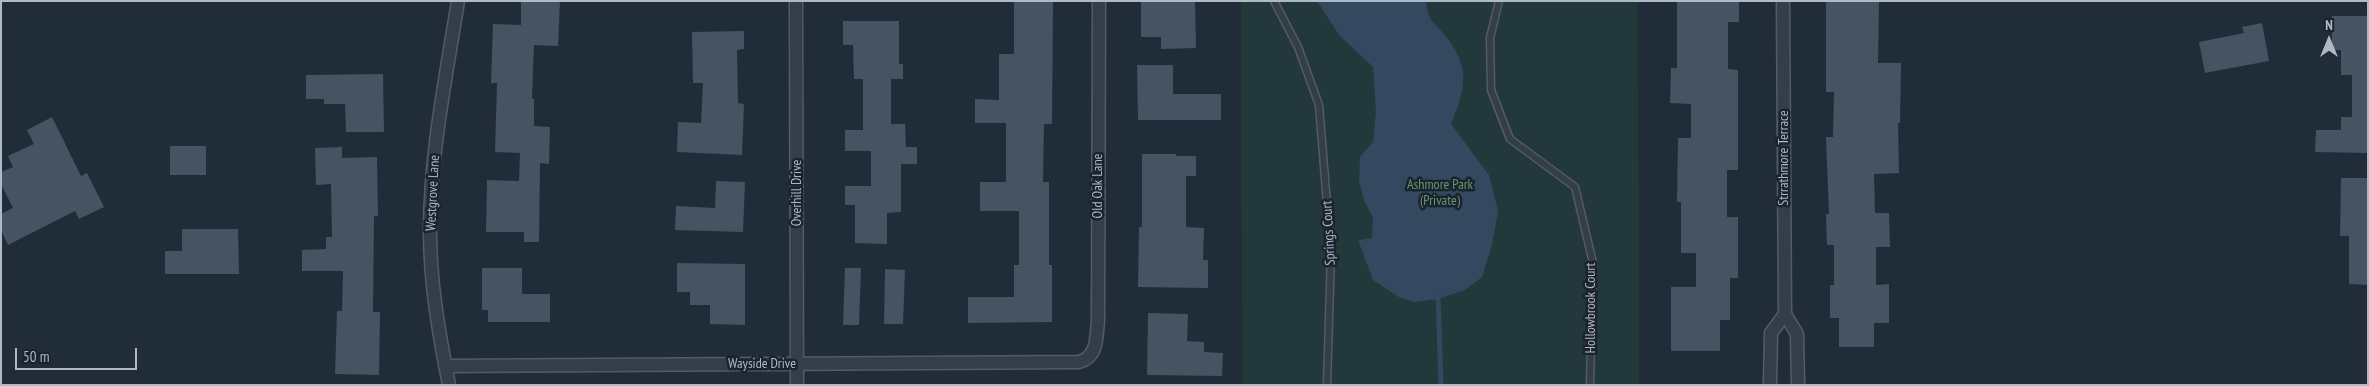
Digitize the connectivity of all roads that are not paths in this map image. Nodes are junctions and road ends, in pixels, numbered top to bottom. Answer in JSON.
{"nodes":[{"id":1,"x":458,"y":1,"type":"edge"},
{"id":2,"x":796,"y":1,"type":"edge"},
{"id":3,"x":1099,"y":1,"type":"edge"},
{"id":4,"x":1274,"y":1,"type":"edge"},
{"id":5,"x":1499,"y":1,"type":"edge"},
{"id":6,"x":1783,"y":1,"type":"edge"},
{"id":7,"x":1785,"y":314,"type":"junction"},
{"id":8,"x":1079,"y":362,"type":"joint"},
{"id":9,"x":797,"y":364,"type":"junction"},
{"id":10,"x":445,"y":366,"type":"junction"},
{"id":11,"x":449,"y":385,"type":"edge"},
{"id":12,"x":797,"y":385,"type":"edge"},
{"id":13,"x":1327,"y":385,"type":"edge"},
{"id":14,"x":1590,"y":385,"type":"edge"},
{"id":15,"x":1770,"y":385,"type":"edge"},
{"id":16,"x":1798,"y":385,"type":"edge"}],
"edges":[{"from":1,"to":10,"type":"street","name":"Westgrove Lane"},
{"from":2,"to":9,"type":"street","name":"Overhill Drive"},
{"from":3,"to":8,"type":"street","name":"Old Oak Lane"},
{"from":4,"to":13,"type":"lane","name":"Springs Court"},
{"from":5,"to":14,"type":"lane","name":"Hollowbrook Court"},
{"from":6,"to":7,"type":"street","name":"Strrathmore Terrace"},
{"from":7,"to":15,"type":"street"},
{"from":7,"to":16,"type":"street","name":"Strrathmore Terrace"},
{"from":8,"to":9,"type":"street","name":"Wayside Drive"},
{"from":9,"to":10,"type":"street","name":"Wayside Drive"},
{"from":9,"to":12,"type":"street","name":"Overhill Drive"},
{"from":10,"to":11,"type":"street","name":"Westgrove Lane"}]}
